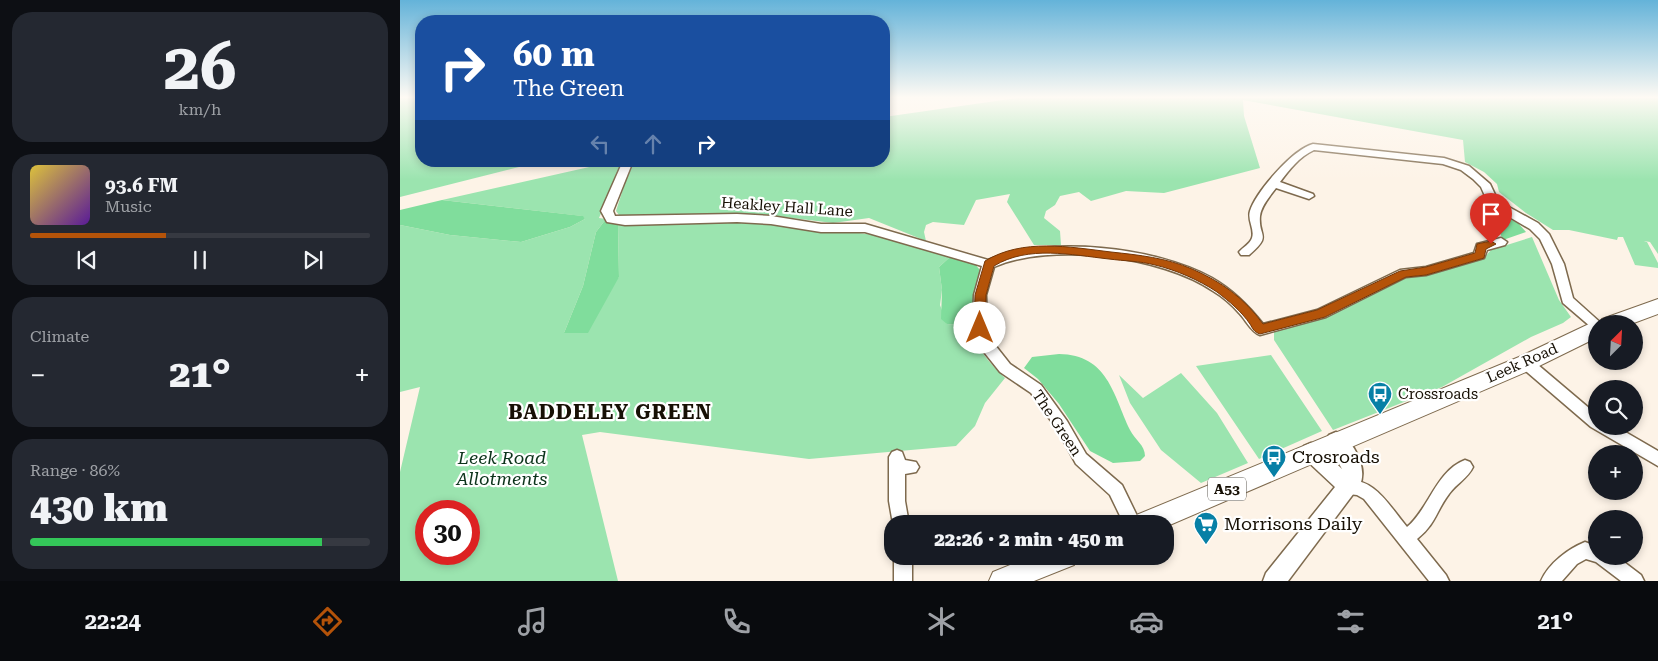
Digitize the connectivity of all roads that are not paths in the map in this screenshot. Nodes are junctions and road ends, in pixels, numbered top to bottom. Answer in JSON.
{"nodes":[{"id":1,"x":625,"y":167,"type":"edge"},
{"id":2,"x":1274,"y":184,"type":"junction"},
{"id":3,"x":1309,"y":196,"type":"dead end"},
{"id":4,"x":1501,"y":242,"type":"dead end"},
{"id":5,"x":1245,"y":252,"type":"dead end"},
{"id":6,"x":989,"y":264,"type":"junction"},
{"id":7,"x":1658,"y":306,"type":"edge"},
{"id":8,"x":1634,"y":315,"type":"edge"},
{"id":9,"x":1588,"y":317,"type":"edge"},
{"id":10,"x":1588,"y":333,"type":"edge"},
{"id":11,"x":1526,"y":363,"type":"junction"},
{"id":12,"x":1588,"y":416,"type":"edge"},
{"id":13,"x":1617,"y":435,"type":"edge"},
{"id":14,"x":1336,"y":442,"type":"junction"},
{"id":15,"x":1311,"y":452,"type":"junction"},
{"id":16,"x":1658,"y":459,"type":"edge"},
{"id":17,"x":902,"y":464,"type":"dead end"},
{"id":18,"x":1465,"y":467,"type":"dead end"},
{"id":19,"x":1346,"y":486,"type":"junction"},
{"id":20,"x":899,"y":515,"type":"edge"},
{"id":21,"x":1128,"y":515,"type":"edge"},
{"id":22,"x":1164,"y":515,"type":"edge"},
{"id":23,"x":1405,"y":538,"type":"junction"},
{"id":24,"x":1588,"y":551,"type":"edge"},
{"id":25,"x":903,"y":565,"type":"edge"},
{"id":26,"x":1050,"y":565,"type":"edge"},
{"id":27,"x":1614,"y":565,"type":"edge"},
{"id":28,"x":1032,"y":576,"type":"edge"},
{"id":29,"x":903,"y":581,"type":"edge"},
{"id":30,"x":1002,"y":581,"type":"edge"},
{"id":31,"x":1274,"y":581,"type":"edge"},
{"id":32,"x":1440,"y":581,"type":"edge"},
{"id":33,"x":1550,"y":581,"type":"edge"},
{"id":34,"x":1636,"y":581,"type":"edge"}],
"edges":[{"from":1,"to":6,"type":"street","name":"Heakley Hall Lane"},
{"from":2,"to":3,"type":"street"},
{"from":2,"to":5,"type":"street"},
{"from":2,"to":9,"type":"street"},
{"from":4,"to":6,"type":"street"},
{"from":6,"to":21,"type":"street","name":"The Green"},
{"from":7,"to":8,"type":"highway"},
{"from":10,"to":11,"type":"highway","name":"Leek Road","number":"A53"},
{"from":11,"to":12,"type":"street"},
{"from":11,"to":14,"type":"highway","name":"Leek Road","number":"A53"},
{"from":13,"to":16,"type":"street"},
{"from":14,"to":15,"type":"highway","number":"A53"},
{"from":14,"to":19,"type":"main road"},
{"from":15,"to":19,"type":"main road"},
{"from":15,"to":22,"type":"highway","number":"A53"},
{"from":17,"to":20,"type":"street"},
{"from":18,"to":23,"type":"street"},
{"from":19,"to":23,"type":"street"},
{"from":19,"to":31,"type":"main road"},
{"from":23,"to":32,"type":"street"},
{"from":24,"to":33,"type":"street"},
{"from":25,"to":29,"type":"street"},
{"from":26,"to":28,"type":"highway"},
{"from":27,"to":34,"type":"street"},
{"from":28,"to":30,"type":"highway"}]}
